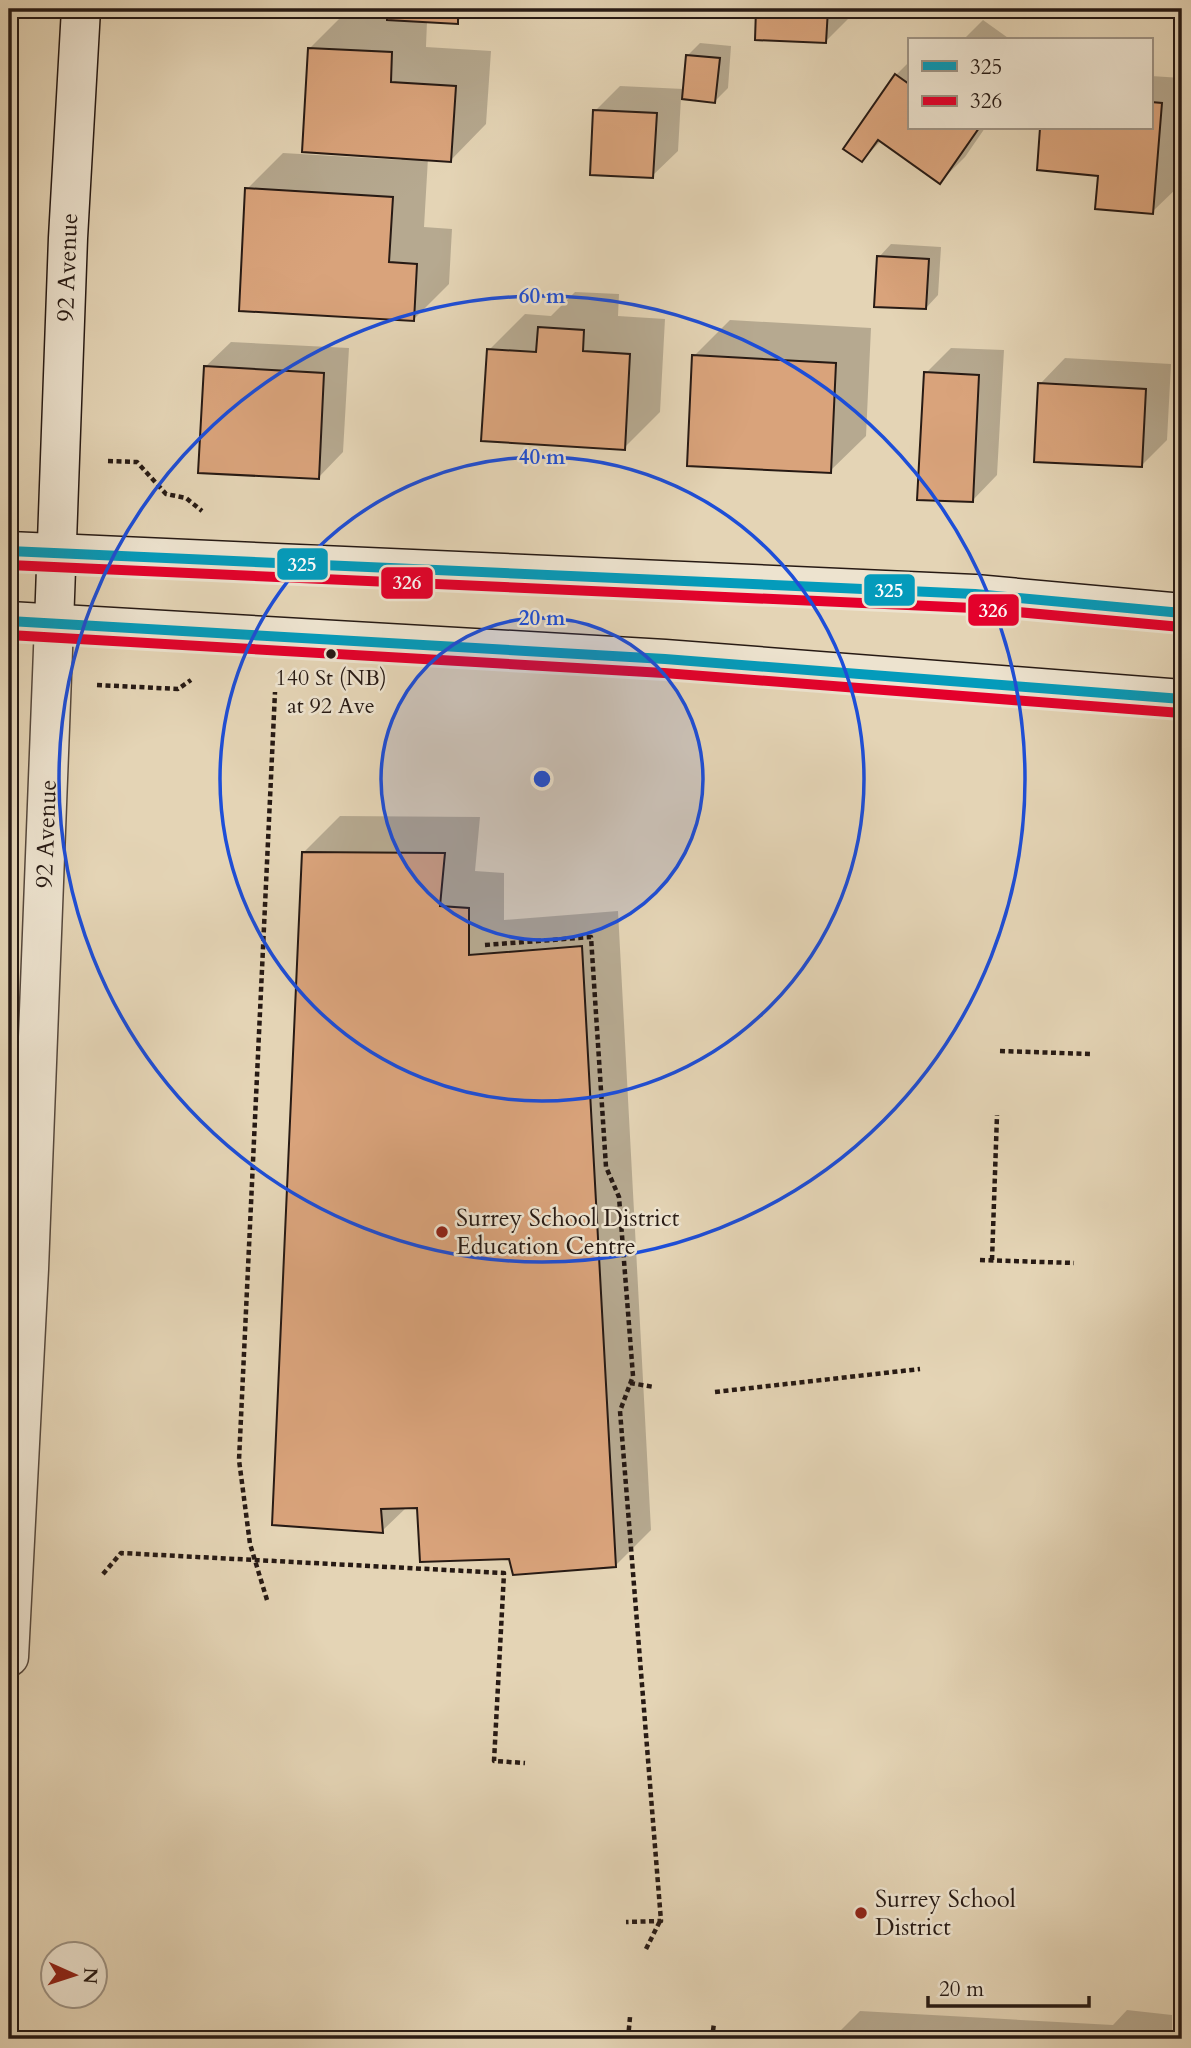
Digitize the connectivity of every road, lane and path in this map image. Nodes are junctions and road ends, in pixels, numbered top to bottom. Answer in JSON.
{"nodes":[{"id":1,"x":81,"y":9,"type":"edge"},
{"id":2,"x":107,"y":461,"type":"dead end"},
{"id":3,"x":186,"y":498,"type":"dead end"},
{"id":4,"x":9,"y":551,"type":"edge"},
{"id":5,"x":56,"y":553,"type":"junction"},
{"id":6,"x":1182,"y":612,"type":"edge"},
{"id":7,"x":9,"y":621,"type":"edge"},
{"id":8,"x":54,"y":624,"type":"junction"},
{"id":9,"x":128,"y":687,"type":"dead end"},
{"id":10,"x":178,"y":688,"type":"dead end"},
{"id":11,"x":275,"y":692,"type":"dead end"},
{"id":12,"x":1182,"y":699,"type":"edge"},
{"id":13,"x":485,"y":945,"type":"dead end"},
{"id":14,"x":1000,"y":1051,"type":"dead end"},
{"id":15,"x":1091,"y":1054,"type":"dead end"},
{"id":16,"x":997,"y":1115,"type":"dead end"},
{"id":17,"x":980,"y":1259,"type":"dead end"},
{"id":18,"x":992,"y":1260,"type":"junction"},
{"id":19,"x":1074,"y":1263,"type":"dead end"},
{"id":20,"x":920,"y":1369,"type":"dead end"},
{"id":21,"x":630,"y":1383,"type":"junction"},
{"id":22,"x":654,"y":1387,"type":"dead end"},
{"id":23,"x":715,"y":1392,"type":"dead end"},
{"id":24,"x":254,"y":1559,"type":"junction"},
{"id":25,"x":103,"y":1574,"type":"dead end"},
{"id":26,"x":267,"y":1600,"type":"dead end"},
{"id":27,"x":9,"y":1657,"type":"edge"},
{"id":28,"x":525,"y":1763,"type":"dead end"},
{"id":29,"x":661,"y":1921,"type":"junction"},
{"id":30,"x":626,"y":1922,"type":"dead end"},
{"id":31,"x":646,"y":1949,"type":"dead end"},
{"id":32,"x":629,"y":2017,"type":"dead end"},
{"id":33,"x":713,"y":2023,"type":"dead end"},
{"id":34,"x":628,"y":2039,"type":"edge"},
{"id":35,"x":712,"y":2039,"type":"edge"}],
"edges":[{"from":1,"to":5,"type":"main road","name":"92 Avenue"},
{"from":2,"to":3,"type":"path"},
{"from":4,"to":5,"type":"main road"},
{"from":5,"to":6,"type":"main road"},
{"from":5,"to":8,"type":"main road","name":"92 Avenue"},
{"from":7,"to":8,"type":"main road"},
{"from":8,"to":12,"type":"main road"},
{"from":8,"to":27,"type":"main road","name":"92 Avenue"},
{"from":9,"to":10,"type":"path"},
{"from":11,"to":24,"type":"path"},
{"from":13,"to":21,"type":"path"},
{"from":14,"to":15,"type":"path"},
{"from":16,"to":18,"type":"path"},
{"from":17,"to":18,"type":"path"},
{"from":18,"to":19,"type":"path"},
{"from":20,"to":23,"type":"path"},
{"from":21,"to":22,"type":"path"},
{"from":21,"to":29,"type":"path"},
{"from":24,"to":25,"type":"path"},
{"from":24,"to":26,"type":"path"},
{"from":24,"to":28,"type":"path"},
{"from":29,"to":30,"type":"path"},
{"from":29,"to":31,"type":"path"},
{"from":32,"to":34,"type":"path"},
{"from":33,"to":35,"type":"path"}]}
